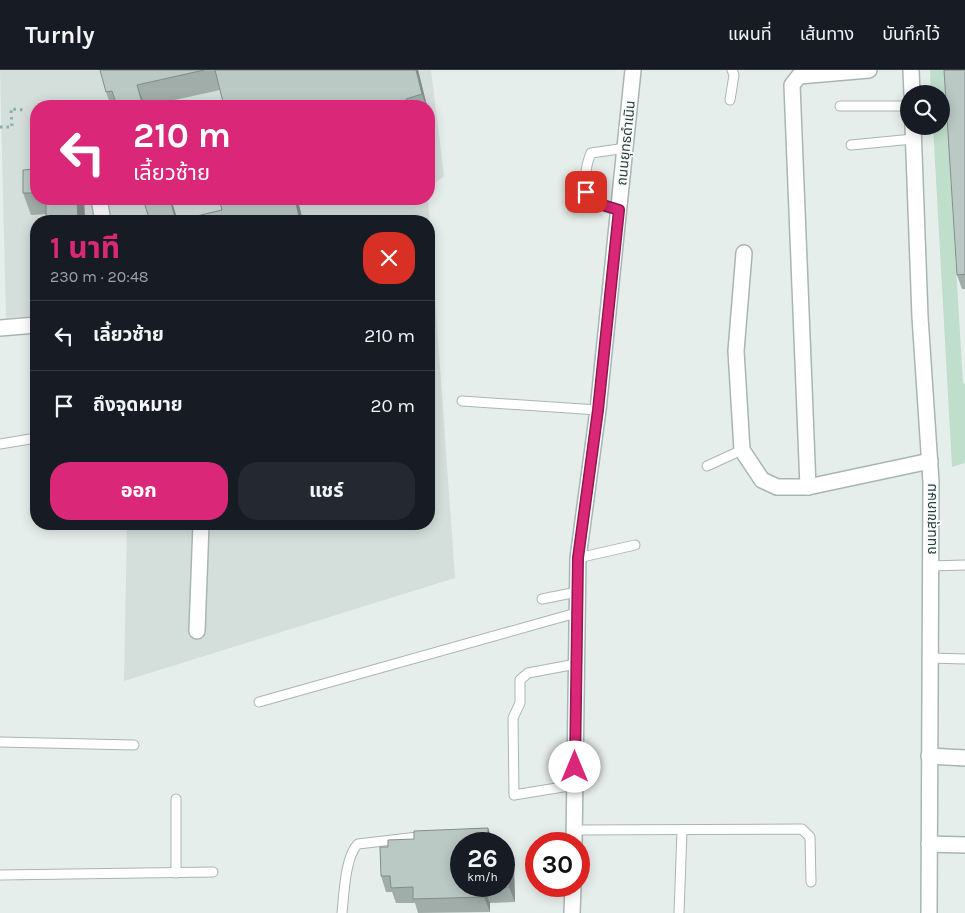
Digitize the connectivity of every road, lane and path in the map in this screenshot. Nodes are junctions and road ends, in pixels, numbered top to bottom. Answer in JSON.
{"nodes":[{"id":1,"x":633,"y":70,"type":"edge"},
{"id":2,"x":732,"y":70,"type":"edge"},
{"id":3,"x":869,"y":70,"type":"edge"},
{"id":4,"x":911,"y":70,"type":"edge"},
{"id":5,"x":912,"y":85,"type":"edge"},
{"id":6,"x":730,"y":100,"type":"dead end"},
{"id":7,"x":840,"y":106,"type":"dead end"},
{"id":8,"x":900,"y":106,"type":"edge"},
{"id":9,"x":25,"y":110,"type":"dead end"},
{"id":10,"x":0,"y":128,"type":"edge"},
{"id":11,"x":903,"y":135,"type":"edge"},
{"id":12,"x":913,"y":135,"type":"edge"},
{"id":13,"x":851,"y":145,"type":"dead end"},
{"id":14,"x":626,"y":148,"type":"junction"},
{"id":15,"x":619,"y":210,"type":"junction"},
{"id":16,"x":744,"y":253,"type":"dead end"},
{"id":17,"x":30,"y":326,"type":"edge"},
{"id":18,"x":0,"y":328,"type":"edge"},
{"id":19,"x":462,"y":401,"type":"dead end"},
{"id":20,"x":598,"y":410,"type":"junction"},
{"id":21,"x":30,"y":439,"type":"edge"},
{"id":22,"x":0,"y":444,"type":"edge"},
{"id":23,"x":742,"y":450,"type":"junction"},
{"id":24,"x":930,"y":461,"type":"junction"},
{"id":25,"x":707,"y":466,"type":"dead end"},
{"id":26,"x":808,"y":487,"type":"junction"},
{"id":27,"x":201,"y":530,"type":"edge"},
{"id":28,"x":635,"y":545,"type":"dead end"},
{"id":29,"x":578,"y":558,"type":"junction"},
{"id":30,"x":965,"y":565,"type":"edge"},
{"id":31,"x":931,"y":566,"type":"junction"},
{"id":32,"x":577,"y":592,"type":"junction"},
{"id":33,"x":542,"y":599,"type":"dead end"},
{"id":34,"x":576,"y":613,"type":"junction"},
{"id":35,"x":197,"y":631,"type":"dead end"},
{"id":36,"x":930,"y":658,"type":"junction"},
{"id":37,"x":965,"y":659,"type":"edge"},
{"id":38,"x":576,"y":664,"type":"junction"},
{"id":39,"x":258,"y":702,"type":"dead end"},
{"id":40,"x":0,"y":742,"type":"edge"},
{"id":41,"x":134,"y":745,"type":"dead end"},
{"id":42,"x":929,"y":756,"type":"junction"},
{"id":43,"x":965,"y":758,"type":"edge"},
{"id":44,"x":575,"y":785,"type":"junction"},
{"id":45,"x":176,"y":800,"type":"dead end"},
{"id":46,"x":682,"y":830,"type":"junction"},
{"id":47,"x":574,"y":832,"type":"edge"},
{"id":48,"x":433,"y":835,"type":"edge"},
{"id":49,"x":590,"y":836,"type":"edge"},
{"id":50,"x":929,"y":844,"type":"junction"},
{"id":51,"x":965,"y":845,"type":"edge"},
{"id":52,"x":212,"y":872,"type":"dead end"},
{"id":53,"x":176,"y":873,"type":"junction"},
{"id":54,"x":0,"y":875,"type":"edge"},
{"id":55,"x":811,"y":882,"type":"dead end"},
{"id":56,"x":573,"y":897,"type":"edge"},
{"id":57,"x":342,"y":913,"type":"edge"},
{"id":58,"x":572,"y":913,"type":"edge"},
{"id":59,"x":679,"y":913,"type":"edge"},
{"id":60,"x":929,"y":913,"type":"edge"}],
"edges":[{"from":1,"to":14,"type":"street","name":"ถนนยุทธดำเนิน"},
{"from":2,"to":6,"type":"lane"},
{"from":3,"to":26,"type":"street"},
{"from":4,"to":5,"type":"street"},
{"from":7,"to":8,"type":"lane"},
{"from":9,"to":10,"type":"path"},
{"from":11,"to":13,"type":"lane"},
{"from":12,"to":24,"type":"street","name":"ถนนสุขเกษม"},
{"from":14,"to":15,"type":"street","name":"ถนนยุทธดำเนิน"},
{"from":14,"to":15,"type":"lane"},
{"from":15,"to":20,"type":"street","name":"ถนนยุทธดำเนิน"},
{"from":16,"to":23,"type":"street"},
{"from":17,"to":18,"type":"street"},
{"from":19,"to":20,"type":"lane"},
{"from":20,"to":29,"type":"street","name":"ถนนยุทธดำเนิน"},
{"from":21,"to":22,"type":"lane"},
{"from":23,"to":25,"type":"lane"},
{"from":23,"to":26,"type":"street"},
{"from":24,"to":26,"type":"street"},
{"from":24,"to":31,"type":"street","name":"ถนนสุขเกษม"},
{"from":27,"to":35,"type":"street"},
{"from":28,"to":29,"type":"lane"},
{"from":29,"to":32,"type":"street","name":"ถนนยุทธดำเนิน"},
{"from":30,"to":31,"type":"lane"},
{"from":31,"to":36,"type":"street","name":"ถนนสุขเกษม"},
{"from":32,"to":33,"type":"lane"},
{"from":32,"to":34,"type":"street","name":"ถนนยุทธดำเนิน"},
{"from":34,"to":38,"type":"street","name":"ถนนยุทธดำเนิน"},
{"from":34,"to":39,"type":"lane"},
{"from":36,"to":37,"type":"lane"},
{"from":36,"to":42,"type":"street","name":"ถนนสุขเกษม"},
{"from":38,"to":44,"type":"street","name":"ถนนยุทธดำเนิน"},
{"from":38,"to":44,"type":"lane"},
{"from":40,"to":41,"type":"lane"},
{"from":42,"to":43,"type":"street"},
{"from":42,"to":50,"type":"street","name":"ถนนสุขเกษม"},
{"from":44,"to":47,"type":"street","name":"ถนนยุทธดำเนิน"},
{"from":45,"to":53,"type":"lane"},
{"from":46,"to":49,"type":"lane"},
{"from":46,"to":55,"type":"lane"},
{"from":46,"to":59,"type":"lane"},
{"from":48,"to":57,"type":"lane"},
{"from":50,"to":51,"type":"street"},
{"from":50,"to":60,"type":"street","name":"ถนนสุขเกษม"},
{"from":52,"to":53,"type":"lane"},
{"from":53,"to":54,"type":"lane"},
{"from":56,"to":58,"type":"street"}]}
